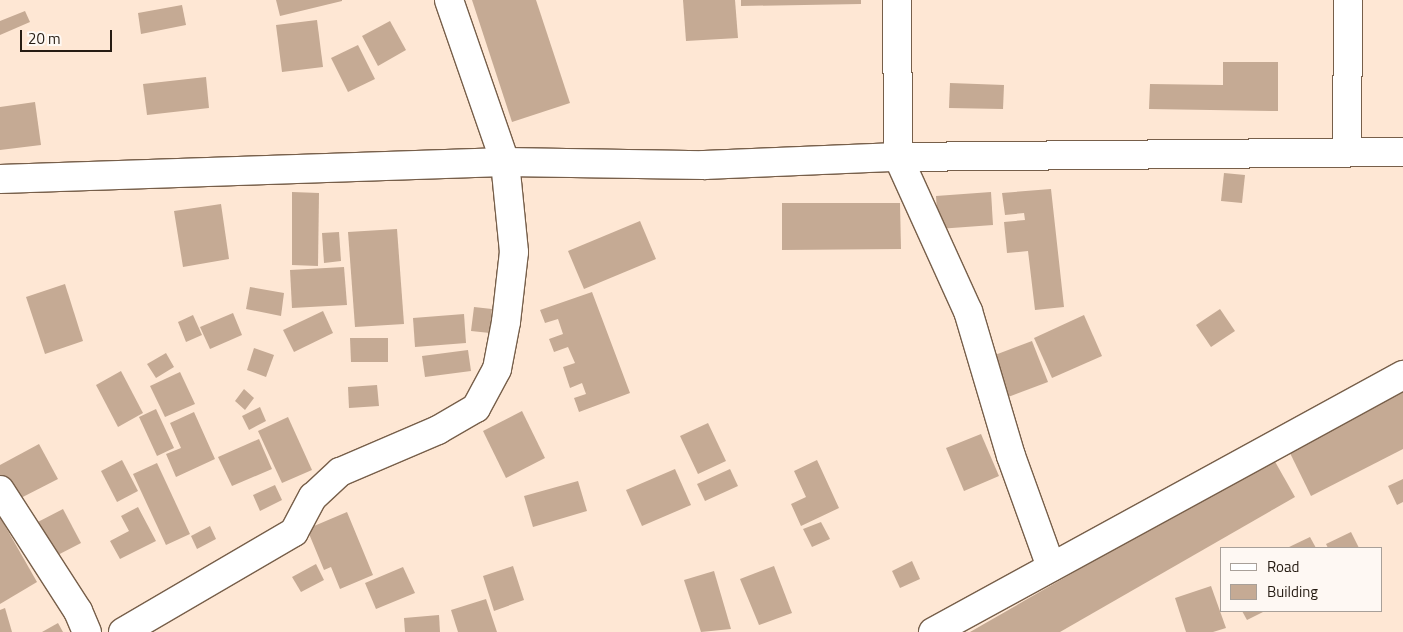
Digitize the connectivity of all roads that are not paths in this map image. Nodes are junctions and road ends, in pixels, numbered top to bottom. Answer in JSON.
{"nodes":[{"id":1,"x":449,"y":0,"type":"edge"},
{"id":2,"x":896,"y":0,"type":"edge"},
{"id":3,"x":1348,"y":0,"type":"edge"},
{"id":4,"x":1347,"y":151,"type":"junction"},
{"id":5,"x":1403,"y":152,"type":"edge"},
{"id":6,"x":898,"y":157,"type":"junction"},
{"id":7,"x":505,"y":162,"type":"junction"},
{"id":8,"x":0,"y":179,"type":"edge"},
{"id":9,"x":1403,"y":375,"type":"edge"},
{"id":10,"x":0,"y":490,"type":"edge"},
{"id":11,"x":1052,"y":567,"type":"junction"},
{"id":12,"x":87,"y":632,"type":"edge"},
{"id":13,"x":123,"y":632,"type":"edge"},
{"id":14,"x":933,"y":632,"type":"edge"}],
"edges":[{"from":1,"to":7,"type":"street"},
{"from":2,"to":6,"type":"street"},
{"from":3,"to":4,"type":"street"},
{"from":4,"to":5,"type":"street"},
{"from":4,"to":6,"type":"street"},
{"from":6,"to":7,"type":"street"},
{"from":6,"to":11,"type":"street"},
{"from":7,"to":8,"type":"street"},
{"from":7,"to":13,"type":"street"},
{"from":9,"to":11,"type":"street"},
{"from":10,"to":12,"type":"street"},
{"from":11,"to":14,"type":"street"}]}
